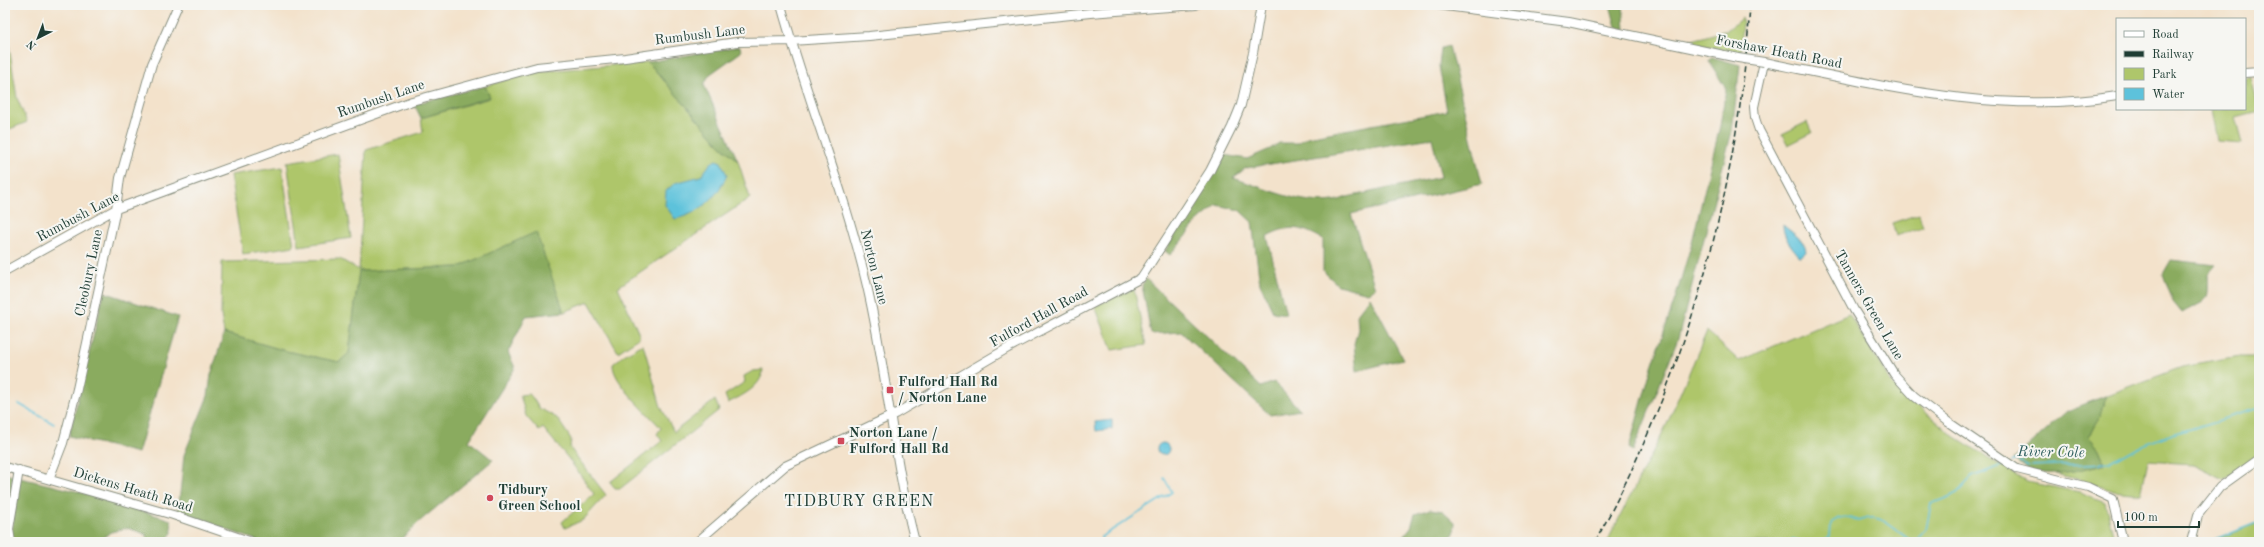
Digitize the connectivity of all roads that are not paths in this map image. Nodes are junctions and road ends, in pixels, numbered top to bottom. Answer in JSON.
{"nodes":[{"id":1,"x":178,"y":5,"type":"edge"},
{"id":2,"x":781,"y":5,"type":"edge"},
{"id":3,"x":1196,"y":5,"type":"edge"},
{"id":4,"x":1261,"y":5,"type":"edge"},
{"id":5,"x":1438,"y":5,"type":"edge"},
{"id":6,"x":791,"y":41,"type":"junction"},
{"id":7,"x":1764,"y":62,"type":"junction"},
{"id":8,"x":2259,"y":72,"type":"edge"},
{"id":9,"x":2246,"y":73,"type":"edge"},
{"id":10,"x":2116,"y":96,"type":"edge"},
{"id":11,"x":116,"y":209,"type":"junction"},
{"id":12,"x":5,"y":271,"type":"edge"},
{"id":13,"x":892,"y":415,"type":"junction"},
{"id":14,"x":2259,"y":459,"type":"edge"},
{"id":15,"x":5,"y":466,"type":"edge"},
{"id":16,"x":19,"y":470,"type":"junction"},
{"id":17,"x":49,"y":478,"type":"junction"},
{"id":18,"x":11,"y":542,"type":"edge"},
{"id":19,"x":252,"y":542,"type":"edge"},
{"id":20,"x":696,"y":542,"type":"edge"},
{"id":21,"x":915,"y":542,"type":"edge"},
{"id":22,"x":2123,"y":542,"type":"edge"},
{"id":23,"x":2191,"y":542,"type":"edge"}],
"edges":[{"from":1,"to":11,"type":"street","name":"Cleobury Lane"},
{"from":2,"to":6,"type":"street","name":"Norton Lane"},
{"from":3,"to":6,"type":"street"},
{"from":4,"to":13,"type":"street","name":"Fulford Hall Road"},
{"from":5,"to":7,"type":"street","name":"Forshaw Heath Road","bridge":true},
{"from":6,"to":11,"type":"street","name":"Rumbush Lane"},
{"from":6,"to":13,"type":"street","name":"Norton Lane"},
{"from":7,"to":10,"type":"street","name":"Forshaw Heath Road"},
{"from":7,"to":22,"type":"street","name":"Tanners Green Lane"},
{"from":8,"to":9,"type":"street"},
{"from":11,"to":12,"type":"street","name":"Rumbush Lane"},
{"from":11,"to":17,"type":"street","name":"Cleobury Lane"},
{"from":13,"to":20,"type":"street","name":"Fulford Hall Road"},
{"from":13,"to":21,"type":"street","name":"Norton Lane"},
{"from":14,"to":23,"type":"street"},
{"from":15,"to":16,"type":"street","name":"Dickens Heath Road"},
{"from":16,"to":17,"type":"street","name":"Dickens Heath Road"},
{"from":16,"to":18,"type":"street"},
{"from":17,"to":19,"type":"street","name":"Dickens Heath Road"}]}
